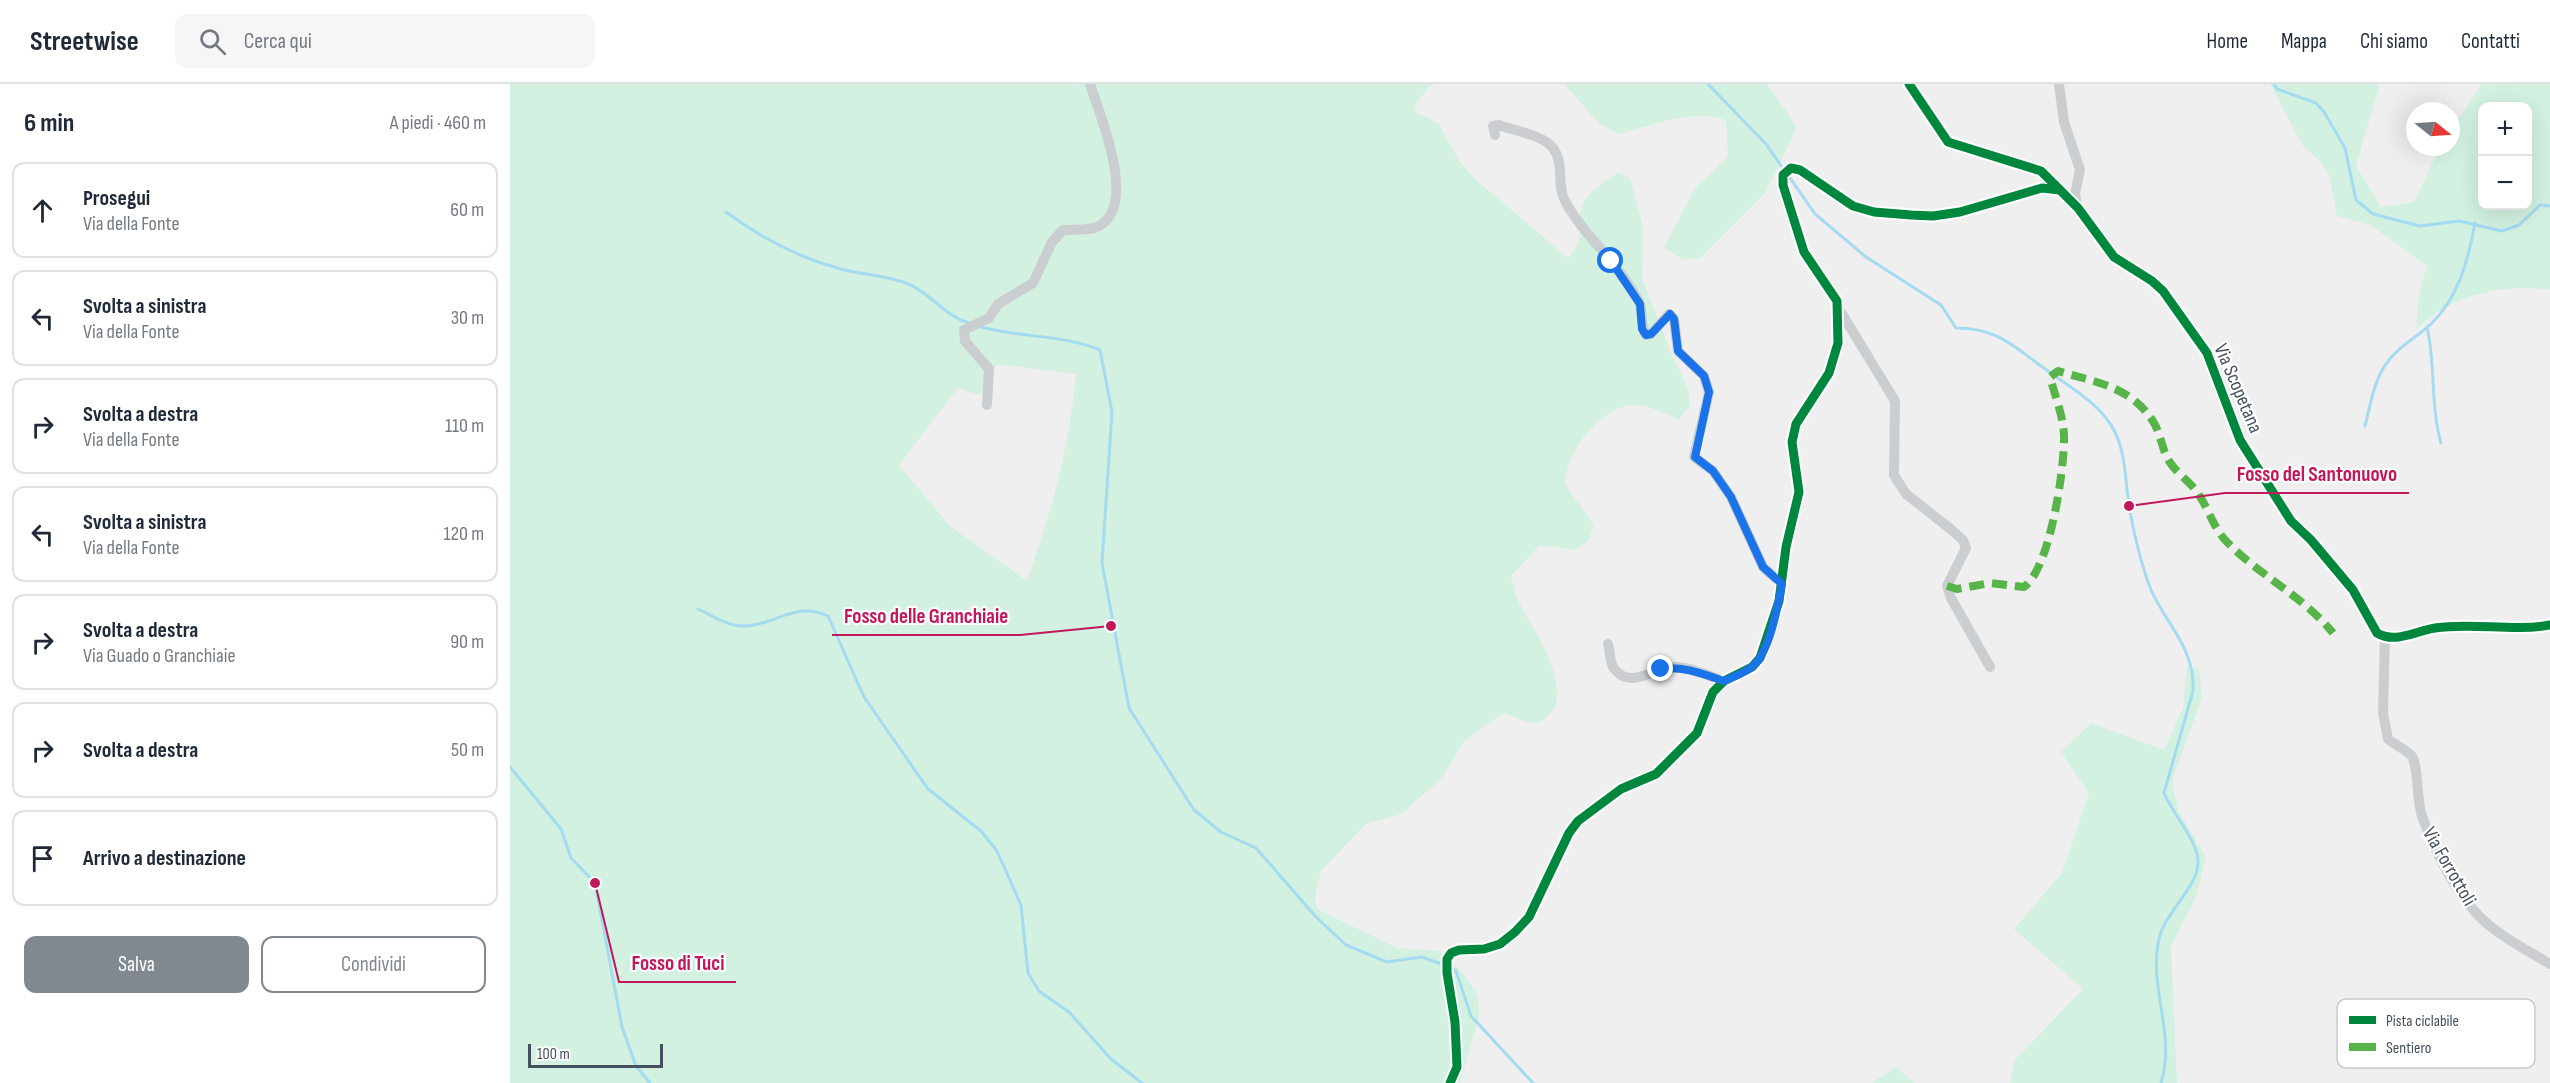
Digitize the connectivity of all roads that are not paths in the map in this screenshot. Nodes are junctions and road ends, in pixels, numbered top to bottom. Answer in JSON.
{"nodes":[{"id":1,"x":1090,"y":84,"type":"edge"},
{"id":2,"x":1909,"y":84,"type":"edge"},
{"id":3,"x":2059,"y":84,"type":"edge"},
{"id":4,"x":1495,"y":135,"type":"dead end"},
{"id":5,"x":2060,"y":190,"type":"junction"},
{"id":6,"x":2078,"y":208,"type":"junction"},
{"id":7,"x":1839,"y":308,"type":"junction"},
{"id":8,"x":987,"y":405,"type":"dead end"},
{"id":9,"x":1782,"y":584,"type":"junction"},
{"id":10,"x":2550,"y":625,"type":"edge"},
{"id":11,"x":2385,"y":637,"type":"junction"},
{"id":12,"x":1608,"y":644,"type":"dead end"},
{"id":13,"x":1990,"y":667,"type":"dead end"},
{"id":14,"x":1724,"y":681,"type":"junction"},
{"id":15,"x":2550,"y":964,"type":"edge"},
{"id":16,"x":1450,"y":1083,"type":"edge"}],
"edges":[{"from":1,"to":8,"type":"street"},
{"from":2,"to":5,"type":"street","name":"Via Scopetana"},
{"from":3,"to":6,"type":"street"},
{"from":4,"to":9,"type":"street"},
{"from":5,"to":6,"type":"street","name":"Via Scopetana"},
{"from":5,"to":7,"type":"street"},
{"from":6,"to":11,"type":"street","name":"Via Scopetana"},
{"from":7,"to":9,"type":"street"},
{"from":7,"to":13,"type":"street"},
{"from":9,"to":14,"type":"street"},
{"from":10,"to":11,"type":"street"},
{"from":11,"to":15,"type":"street","name":"Via Forrottoli"},
{"from":12,"to":14,"type":"street"},
{"from":14,"to":16,"type":"street"}]}
